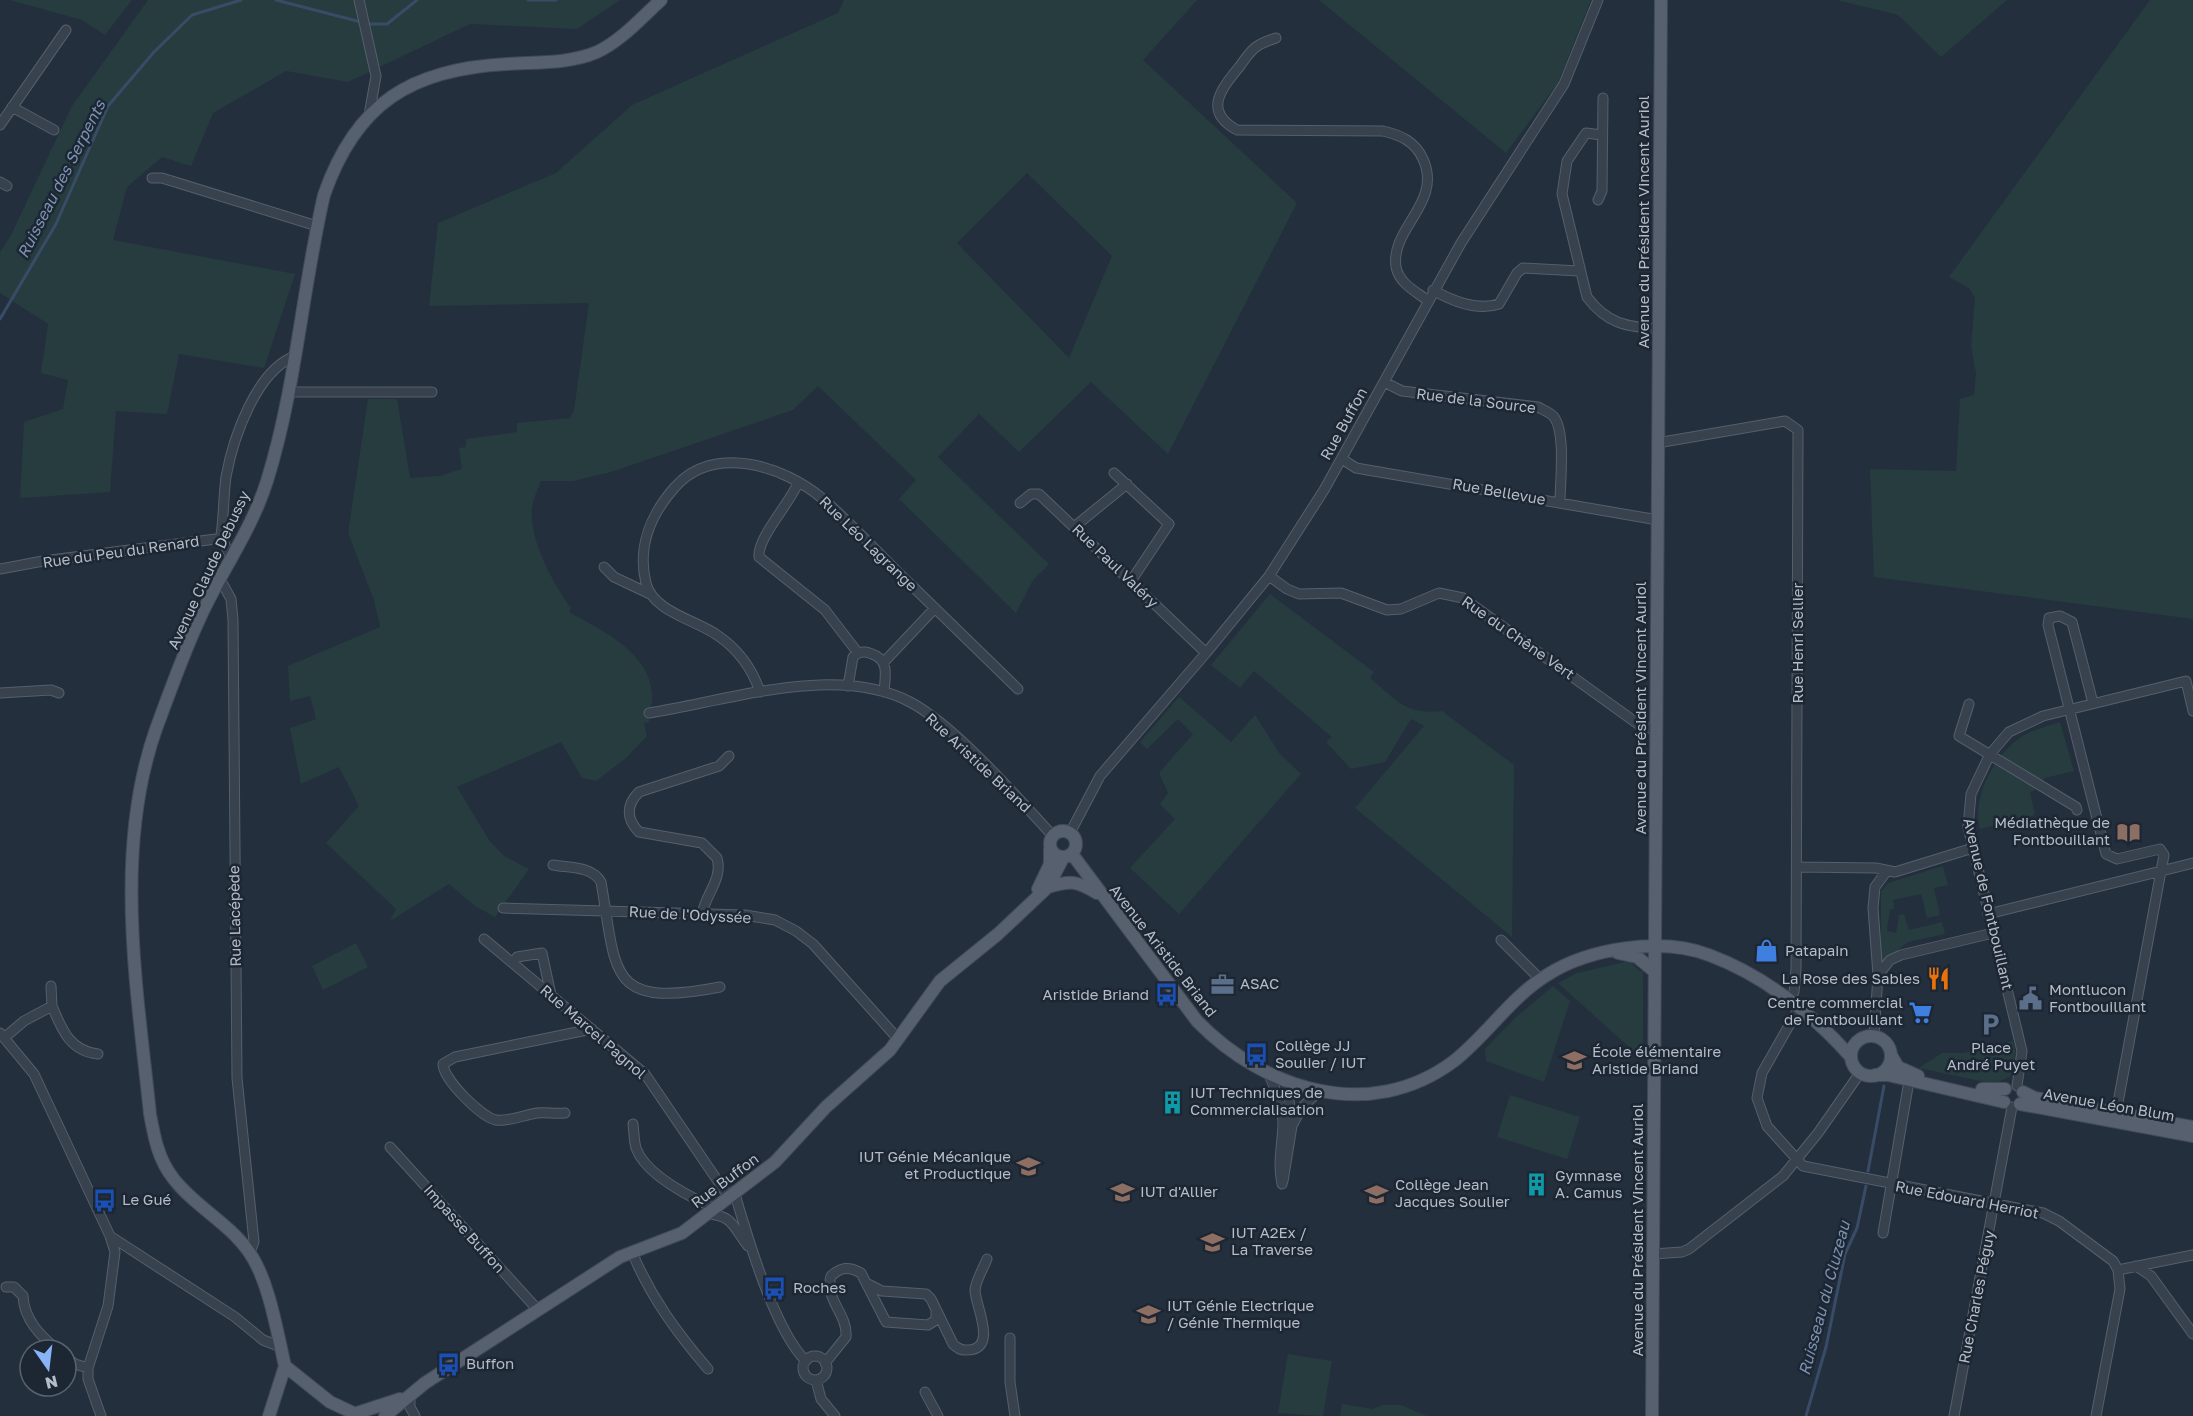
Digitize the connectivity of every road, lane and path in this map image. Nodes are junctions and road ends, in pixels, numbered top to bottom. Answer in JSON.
{"nodes":[{"id":1,"x":359,"y":0,"type":"edge"},
{"id":2,"x":661,"y":0,"type":"edge"},
{"id":3,"x":1598,"y":0,"type":"edge"},
{"id":4,"x":1661,"y":0,"type":"edge"},
{"id":5,"x":66,"y":30,"type":"dead end"},
{"id":6,"x":1276,"y":38,"type":"dead end"},
{"id":7,"x":1603,"y":98,"type":"dead end"},
{"id":8,"x":12,"y":107,"type":"junction"},
{"id":9,"x":369,"y":115,"type":"junction"},
{"id":10,"x":0,"y":125,"type":"edge"},
{"id":11,"x":54,"y":130,"type":"dead end"},
{"id":12,"x":1602,"y":135,"type":"junction"},
{"id":13,"x":152,"y":178,"type":"dead end"},
{"id":14,"x":1598,"y":200,"type":"dead end"},
{"id":15,"x":317,"y":226,"type":"junction"},
{"id":16,"x":1579,"y":271,"type":"junction"},
{"id":17,"x":1433,"y":290,"type":"junction"},
{"id":18,"x":1427,"y":300,"type":"junction"},
{"id":19,"x":1659,"y":329,"type":"junction"},
{"id":20,"x":295,"y":356,"type":"junction"},
{"id":21,"x":1384,"y":382,"type":"junction"},
{"id":22,"x":289,"y":392,"type":"junction"},
{"id":23,"x":432,"y":392,"type":"dead end"},
{"id":24,"x":1657,"y":443,"type":"junction"},
{"id":25,"x":1342,"y":459,"type":"junction"},
{"id":26,"x":1114,"y":473,"type":"dead end"},
{"id":27,"x":798,"y":483,"type":"junction"},
{"id":28,"x":1127,"y":484,"type":"junction"},
{"id":29,"x":1560,"y":502,"type":"junction"},
{"id":30,"x":1020,"y":503,"type":"dead end"},
{"id":31,"x":1658,"y":520,"type":"junction"},
{"id":32,"x":1074,"y":527,"type":"junction"},
{"id":33,"x":220,"y":542,"type":"junction"},
{"id":34,"x":232,"y":560,"type":"junction"},
{"id":35,"x":604,"y":567,"type":"dead end"},
{"id":36,"x":0,"y":569,"type":"edge"},
{"id":37,"x":1269,"y":576,"type":"junction"},
{"id":38,"x":221,"y":581,"type":"junction"},
{"id":39,"x":1131,"y":581,"type":"junction"},
{"id":40,"x":650,"y":594,"type":"junction"},
{"id":41,"x":935,"y":608,"type":"junction"},
{"id":42,"x":858,"y":653,"type":"junction"},
{"id":43,"x":1206,"y":653,"type":"junction"},
{"id":44,"x":884,"y":662,"type":"junction"},
{"id":45,"x":848,"y":686,"type":"junction"},
{"id":46,"x":1018,"y":689,"type":"dead end"},
{"id":47,"x":760,"y":692,"type":"junction"},
{"id":48,"x":884,"y":692,"type":"junction"},
{"id":49,"x":0,"y":693,"type":"edge"},
{"id":50,"x":58,"y":693,"type":"dead end"},
{"id":51,"x":2093,"y":703,"type":"junction"},
{"id":52,"x":1969,"y":704,"type":"dead end"},
{"id":53,"x":2069,"y":709,"type":"junction"},
{"id":54,"x":2193,"y":711,"type":"edge"},
{"id":55,"x":649,"y":713,"type":"dead end"},
{"id":56,"x":1655,"y":730,"type":"junction"},
{"id":57,"x":1989,"y":754,"type":"junction"},
{"id":58,"x":729,"y":756,"type":"dead end"},
{"id":59,"x":2077,"y":810,"type":"dead end"},
{"id":60,"x":1070,"y":833,"type":"junction"},
{"id":61,"x":1052,"y":842,"type":"junction"},
{"id":62,"x":1972,"y":848,"type":"junction"},
{"id":63,"x":1068,"y":856,"type":"junction"},
{"id":64,"x":2193,"y":863,"type":"edge"},
{"id":65,"x":553,"y":865,"type":"dead end"},
{"id":66,"x":1797,"y":867,"type":"junction"},
{"id":67,"x":2162,"y":870,"type":"junction"},
{"id":68,"x":1886,"y":872,"type":"junction"},
{"id":69,"x":1048,"y":887,"type":"junction"},
{"id":70,"x":1100,"y":895,"type":"junction"},
{"id":71,"x":1030,"y":903,"type":"junction"},
{"id":72,"x":503,"y":908,"type":"dead end"},
{"id":73,"x":604,"y":911,"type":"junction"},
{"id":74,"x":702,"y":914,"type":"junction"},
{"id":75,"x":1988,"y":914,"type":"junction"},
{"id":76,"x":1993,"y":933,"type":"junction"},
{"id":77,"x":484,"y":939,"type":"dead end"},
{"id":78,"x":1501,"y":940,"type":"dead end"},
{"id":79,"x":1654,"y":947,"type":"junction"},
{"id":80,"x":1599,"y":953,"type":"junction"},
{"id":81,"x":513,"y":963,"type":"junction"},
{"id":82,"x":1654,"y":971,"type":"junction"},
{"id":83,"x":1878,"y":975,"type":"junction"},
{"id":84,"x":1540,"y":979,"type":"junction"},
{"id":85,"x":51,"y":986,"type":"dead end"},
{"id":86,"x":720,"y":987,"type":"dead end"},
{"id":87,"x":551,"y":995,"type":"junction"},
{"id":88,"x":1794,"y":1004,"type":"junction"},
{"id":89,"x":52,"y":1006,"type":"junction"},
{"id":90,"x":592,"y":1029,"type":"junction"},
{"id":91,"x":2,"y":1035,"type":"edge"},
{"id":92,"x":1874,"y":1036,"type":"junction"},
{"id":93,"x":899,"y":1040,"type":"junction"},
{"id":94,"x":1837,"y":1041,"type":"junction"},
{"id":95,"x":1857,"y":1041,"type":"junction"},
{"id":96,"x":98,"y":1054,"type":"dead end"},
{"id":97,"x":1891,"y":1054,"type":"junction"},
{"id":98,"x":1851,"y":1058,"type":"junction"},
{"id":99,"x":1860,"y":1073,"type":"junction"},
{"id":100,"x":1269,"y":1075,"type":"junction"},
{"id":101,"x":1875,"y":1075,"type":"junction"},
{"id":102,"x":1909,"y":1081,"type":"junction"},
{"id":103,"x":1287,"y":1082,"type":"junction"},
{"id":104,"x":1320,"y":1091,"type":"junction"},
{"id":105,"x":2013,"y":1097,"type":"junction"},
{"id":106,"x":565,"y":1113,"type":"dead end"},
{"id":107,"x":2116,"y":1113,"type":"junction"},
{"id":108,"x":633,"y":1124,"type":"dead end"},
{"id":109,"x":1292,"y":1126,"type":"junction"},
{"id":110,"x":2193,"y":1127,"type":"edge"},
{"id":111,"x":2193,"y":1136,"type":"edge"},
{"id":112,"x":390,"y":1147,"type":"dead end"},
{"id":113,"x":1796,"y":1160,"type":"junction"},
{"id":114,"x":1892,"y":1185,"type":"junction"},
{"id":115,"x":731,"y":1194,"type":"junction"},
{"id":116,"x":1994,"y":1203,"type":"junction"},
{"id":117,"x":710,"y":1211,"type":"junction"},
{"id":118,"x":1883,"y":1233,"type":"dead end"},
{"id":119,"x":110,"y":1236,"type":"junction"},
{"id":120,"x":751,"y":1250,"type":"junction"},
{"id":121,"x":250,"y":1252,"type":"junction"},
{"id":122,"x":632,"y":1252,"type":"junction"},
{"id":123,"x":1653,"y":1254,"type":"junction"},
{"id":124,"x":2193,"y":1255,"type":"edge"},
{"id":125,"x":987,"y":1259,"type":"dead end"},
{"id":126,"x":2154,"y":1262,"type":"junction"},
{"id":127,"x":2136,"y":1266,"type":"junction"},
{"id":128,"x":2118,"y":1270,"type":"junction"},
{"id":129,"x":2151,"y":1276,"type":"junction"},
{"id":130,"x":867,"y":1282,"type":"junction"},
{"id":131,"x":6,"y":1287,"type":"dead end"},
{"id":132,"x":936,"y":1309,"type":"junction"},
{"id":133,"x":538,"y":1310,"type":"junction"},
{"id":134,"x":928,"y":1325,"type":"junction"},
{"id":135,"x":946,"y":1331,"type":"junction"},
{"id":136,"x":2193,"y":1334,"type":"edge"},
{"id":137,"x":46,"y":1338,"type":"edge"},
{"id":138,"x":1010,"y":1338,"type":"dead end"},
{"id":139,"x":281,"y":1347,"type":"junction"},
{"id":140,"x":806,"y":1361,"type":"junction"},
{"id":141,"x":825,"y":1363,"type":"junction"},
{"id":142,"x":78,"y":1365,"type":"edge"},
{"id":143,"x":285,"y":1366,"type":"junction"},
{"id":144,"x":88,"y":1368,"type":"junction"},
{"id":145,"x":708,"y":1369,"type":"dead end"},
{"id":146,"x":816,"y":1380,"type":"junction"},
{"id":147,"x":926,"y":1392,"type":"dead end"},
{"id":148,"x":410,"y":1395,"type":"junction"},
{"id":149,"x":354,"y":1415,"type":"edge"},
{"id":150,"x":101,"y":1416,"type":"edge"},
{"id":151,"x":269,"y":1416,"type":"edge"},
{"id":152,"x":385,"y":1416,"type":"edge"},
{"id":153,"x":415,"y":1416,"type":"edge"},
{"id":154,"x":835,"y":1416,"type":"edge"},
{"id":155,"x":938,"y":1416,"type":"edge"},
{"id":156,"x":1015,"y":1416,"type":"edge"},
{"id":157,"x":1652,"y":1416,"type":"edge"},
{"id":158,"x":1954,"y":1416,"type":"edge"},
{"id":159,"x":2096,"y":1416,"type":"edge"}],
"edges":[{"from":1,"to":9,"type":"street"},
{"from":2,"to":9,"type":"main road","name":"Avenue Claude Debussy"},
{"from":3,"to":17,"type":"street","name":"Rue Buffon"},
{"from":4,"to":19,"type":"main road","name":"Avenue du Président Vincent Auriol"},
{"from":5,"to":8,"type":"street"},
{"from":6,"to":18,"type":"street"},
{"from":7,"to":12,"type":"street"},
{"from":8,"to":10,"type":"street"},
{"from":8,"to":11,"type":"street"},
{"from":9,"to":15,"type":"main road","name":"Avenue Claude Debussy"},
{"from":12,"to":14,"type":"street"},
{"from":12,"to":16,"type":"street"},
{"from":13,"to":15,"type":"street"},
{"from":15,"to":20,"type":"main road","name":"Avenue Claude Debussy"},
{"from":16,"to":17,"type":"street"},
{"from":16,"to":19,"type":"street"},
{"from":17,"to":18,"type":"street","name":"Rue Buffon"},
{"from":18,"to":21,"type":"street","name":"Rue Buffon"},
{"from":19,"to":24,"type":"main road","name":"Avenue du Président Vincent Auriol"},
{"from":20,"to":22,"type":"main road","name":"Avenue Claude Debussy"},
{"from":20,"to":33,"type":"street"},
{"from":21,"to":25,"type":"street","name":"Rue Buffon"},
{"from":21,"to":29,"type":"street","name":"Rue de la Source"},
{"from":22,"to":23,"type":"street"},
{"from":22,"to":34,"type":"main road","name":"Avenue Claude Debussy"},
{"from":24,"to":31,"type":"main road","name":"Avenue du Président Vincent Auriol"},
{"from":24,"to":66,"type":"street","name":"Rue Henri Sellier"},
{"from":25,"to":29,"type":"street","name":"Rue Bellevue"},
{"from":25,"to":37,"type":"street","name":"Rue Buffon"},
{"from":26,"to":28,"type":"street"},
{"from":27,"to":40,"type":"street","name":"Rue Léo Lagrange"},
{"from":27,"to":41,"type":"street","name":"Rue Léo Lagrange"},
{"from":27,"to":42,"type":"street"},
{"from":28,"to":32,"type":"street"},
{"from":28,"to":39,"type":"street"},
{"from":29,"to":31,"type":"street","name":"Rue Bellevue"},
{"from":30,"to":32,"type":"street","name":"Rue Paul Valéry"},
{"from":31,"to":56,"type":"main road","name":"Avenue du Président Vincent Auriol"},
{"from":32,"to":39,"type":"street","name":"Rue Paul Valéry"},
{"from":33,"to":34,"type":"street","name":"Rue du Peu du Renard"},
{"from":33,"to":36,"type":"street","name":"Rue du Peu du Renard"},
{"from":34,"to":38,"type":"main road","name":"Avenue Claude Debussy"},
{"from":35,"to":40,"type":"street"},
{"from":37,"to":43,"type":"street","name":"Rue Buffon"},
{"from":37,"to":56,"type":"street","name":"Rue du Chêne Vert"},
{"from":38,"to":121,"type":"street","name":"Rue Lacépède"},
{"from":38,"to":121,"type":"main road","name":"Avenue Claude Debussy"},
{"from":39,"to":43,"type":"street","name":"Rue Paul Valéry"},
{"from":40,"to":47,"type":"street"},
{"from":41,"to":44,"type":"street"},
{"from":41,"to":46,"type":"street","name":"Rue Léo Lagrange"},
{"from":42,"to":44,"type":"street"},
{"from":42,"to":45,"type":"street"},
{"from":43,"to":60,"type":"street","name":"Rue Buffon"},
{"from":44,"to":48,"type":"street"},
{"from":45,"to":47,"type":"street","name":"Rue Aristide Briand"},
{"from":45,"to":48,"type":"street","name":"Rue Aristide Briand"},
{"from":47,"to":55,"type":"street","name":"Rue Aristide Briand"},
{"from":48,"to":61,"type":"street","name":"Rue Aristide Briand"},
{"from":49,"to":50,"type":"street"},
{"from":51,"to":53,"type":"street","name":"Avenue de Fontbouillant"},
{"from":51,"to":53,"type":"street"},
{"from":51,"to":54,"type":"street","name":"Avenue de Fontbouillant"},
{"from":52,"to":57,"type":"street"},
{"from":53,"to":57,"type":"street","name":"Avenue de Fontbouillant"},
{"from":53,"to":67,"type":"street"},
{"from":56,"to":79,"type":"main road","name":"Avenue du Président Vincent Auriol"},
{"from":57,"to":59,"type":"street"},
{"from":57,"to":62,"type":"street","name":"Avenue de Fontbouillant"},
{"from":58,"to":74,"type":"street"},
{"from":60,"to":61,"type":"main road"},
{"from":60,"to":63,"type":"main road"},
{"from":61,"to":63,"type":"main road"},
{"from":61,"to":71,"type":"main road","name":"Rue Buffon"},
{"from":62,"to":68,"type":"street"},
{"from":62,"to":75,"type":"street","name":"Avenue de Fontbouillant"},
{"from":63,"to":69,"type":"main road","name":"Rue Buffon"},
{"from":63,"to":70,"type":"main road","name":"Avenue Aristide Briand"},
{"from":64,"to":67,"type":"street"},
{"from":65,"to":73,"type":"street"},
{"from":66,"to":68,"type":"street"},
{"from":66,"to":88,"type":"street","name":"Rue Henri Sellier"},
{"from":67,"to":75,"type":"street"},
{"from":67,"to":107,"type":"street"},
{"from":68,"to":83,"type":"street"},
{"from":69,"to":70,"type":"main road"},
{"from":69,"to":71,"type":"main road","name":"Rue Buffon"},
{"from":70,"to":100,"type":"main road","name":"Avenue Aristide Briand"},
{"from":71,"to":93,"type":"main road","name":"Rue Buffon"},
{"from":72,"to":73,"type":"street","name":"Rue de l'Odyssée"},
{"from":73,"to":74,"type":"street","name":"Rue de l'Odyssée"},
{"from":73,"to":86,"type":"street"},
{"from":74,"to":93,"type":"street","name":"Rue de l'Odyssée"},
{"from":75,"to":76,"type":"street","name":"Avenue de Fontbouillant"},
{"from":76,"to":83,"type":"street"},
{"from":76,"to":105,"type":"street","name":"Avenue de Fontbouillant"},
{"from":77,"to":81,"type":"street","name":"Rue Marcel Pagnol"},
{"from":78,"to":84,"type":"street"},
{"from":79,"to":80,"type":"main road","name":"Avenue Aristide Briand"},
{"from":79,"to":82,"type":"main road","name":"Avenue du Président Vincent Auriol"},
{"from":79,"to":88,"type":"main road"},
{"from":80,"to":82,"type":"main road"},
{"from":80,"to":84,"type":"main road","name":"Avenue Aristide Briand"},
{"from":81,"to":87,"type":"street","name":"Rue Marcel Pagnol"},
{"from":81,"to":87,"type":"street"},
{"from":82,"to":123,"type":"main road","name":"Avenue du Président Vincent Auriol"},
{"from":83,"to":92,"type":"street"},
{"from":84,"to":104,"type":"main road","name":"Avenue Aristide Briand"},
{"from":85,"to":89,"type":"street"},
{"from":87,"to":90,"type":"street","name":"Rue Marcel Pagnol"},
{"from":88,"to":94,"type":"main road"},
{"from":88,"to":113,"type":"street","name":"Rue Henri Sellier"},
{"from":89,"to":91,"type":"street"},
{"from":89,"to":96,"type":"street"},
{"from":90,"to":106,"type":"street"},
{"from":90,"to":115,"type":"street","name":"Rue Marcel Pagnol"},
{"from":91,"to":119,"type":"street"},
{"from":92,"to":95,"type":"main road"},
{"from":92,"to":97,"type":"main road","name":"Avenue Léon Blum"},
{"from":93,"to":115,"type":"main road","name":"Rue Buffon"},
{"from":94,"to":95,"type":"main road"},
{"from":94,"to":98,"type":"main road"},
{"from":95,"to":98,"type":"main road"},
{"from":97,"to":101,"type":"main road"},
{"from":97,"to":105,"type":"main road","name":"Avenue Léon Blum"},
{"from":98,"to":99,"type":"main road"},
{"from":99,"to":101,"type":"main road","name":"Avenue Léon Blum"},
{"from":99,"to":113,"type":"street"},
{"from":100,"to":103,"type":"main road","name":"Avenue Aristide Briand"},
{"from":100,"to":109,"type":"street"},
{"from":101,"to":102,"type":"main road","name":"Avenue Léon Blum"},
{"from":102,"to":105,"type":"main road","name":"Avenue Léon Blum"},
{"from":102,"to":114,"type":"street"},
{"from":103,"to":104,"type":"main road","name":"Avenue Aristide Briand"},
{"from":103,"to":109,"type":"street"},
{"from":104,"to":109,"type":"street"},
{"from":105,"to":107,"type":"main road","name":"Avenue Léon Blum"},
{"from":105,"to":111,"type":"main road","name":"Avenue Léon Blum"},
{"from":105,"to":116,"type":"street","name":"Rue Charles Péguy"},
{"from":107,"to":110,"type":"main road","name":"Avenue Léon Blum"},
{"from":108,"to":117,"type":"street"},
{"from":112,"to":133,"type":"street","name":"Impasse Buffon"},
{"from":113,"to":114,"type":"street","name":"Rue Edouard Herriot"},
{"from":113,"to":123,"type":"street"},
{"from":114,"to":116,"type":"street","name":"Rue Edouard Herriot"},
{"from":114,"to":118,"type":"street"},
{"from":115,"to":117,"type":"main road","name":"Rue Buffon"},
{"from":115,"to":120,"type":"street","name":"Rue Marcel Pagnol"},
{"from":116,"to":128,"type":"street","name":"Rue Edouard Herriot"},
{"from":116,"to":158,"type":"street","name":"Rue Charles Péguy"},
{"from":117,"to":120,"type":"street"},
{"from":117,"to":122,"type":"main road","name":"Rue Buffon"},
{"from":119,"to":139,"type":"street"},
{"from":119,"to":144,"type":"street"},
{"from":120,"to":140,"type":"street"},
{"from":121,"to":139,"type":"main road","name":"Avenue Claude Debussy"},
{"from":122,"to":133,"type":"main road","name":"Rue Buffon"},
{"from":122,"to":145,"type":"street"},
{"from":123,"to":157,"type":"main road","name":"Avenue du Président Vincent Auriol"},
{"from":124,"to":126,"type":"street"},
{"from":125,"to":135,"type":"street"},
{"from":126,"to":127,"type":"street"},
{"from":126,"to":129,"type":"street"},
{"from":127,"to":128,"type":"street"},
{"from":127,"to":129,"type":"street"},
{"from":128,"to":159,"type":"street"},
{"from":129,"to":136,"type":"street"},
{"from":130,"to":132,"type":"street"},
{"from":130,"to":134,"type":"street"},
{"from":130,"to":141,"type":"street"},
{"from":131,"to":137,"type":"street"},
{"from":132,"to":134,"type":"street"},
{"from":132,"to":135,"type":"street"},
{"from":133,"to":148,"type":"main road","name":"Rue Buffon"},
{"from":134,"to":135,"type":"street"},
{"from":138,"to":156,"type":"street"},
{"from":139,"to":143,"type":"main road","name":"Avenue Claude Debussy"},
{"from":140,"to":141,"type":"street"},
{"from":140,"to":146,"type":"street"},
{"from":141,"to":146,"type":"street"},
{"from":142,"to":144,"type":"street"},
{"from":143,"to":149,"type":"main road"},
{"from":143,"to":151,"type":"main road"},
{"from":144,"to":150,"type":"street"},
{"from":146,"to":154,"type":"street"},
{"from":147,"to":155,"type":"street"},
{"from":148,"to":149,"type":"main road"},
{"from":148,"to":152,"type":"main road","name":"Rue Buffon"},
{"from":148,"to":153,"type":"street"}]}
